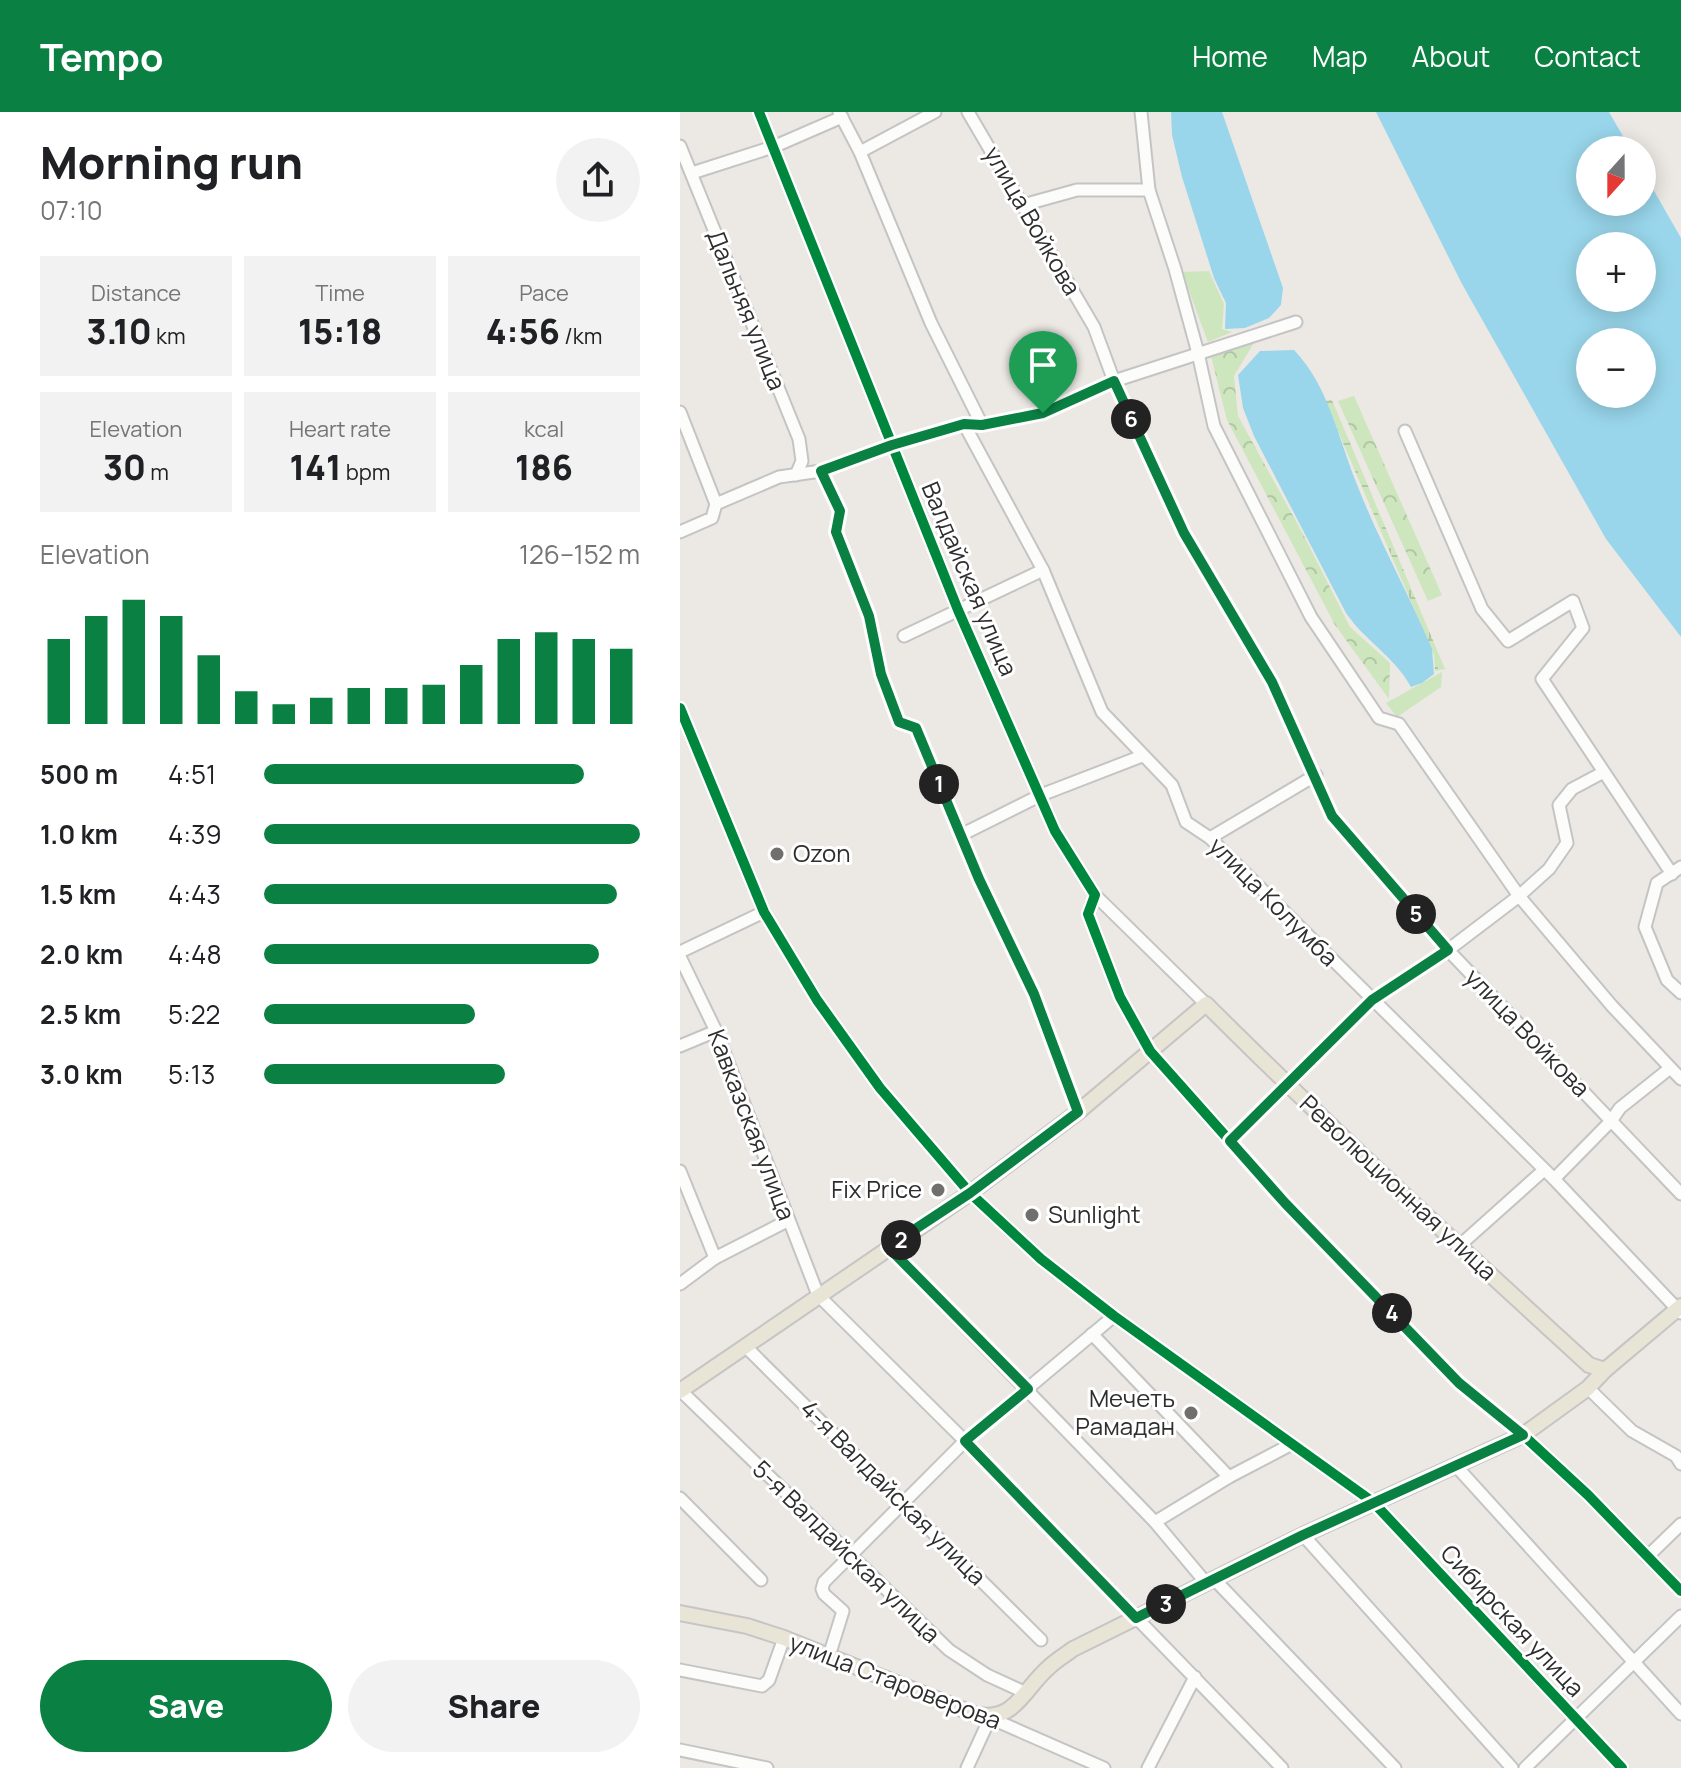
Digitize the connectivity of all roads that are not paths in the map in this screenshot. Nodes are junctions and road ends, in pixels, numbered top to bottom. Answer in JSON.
{"nodes":[{"id":1,"x":759,"y":112,"type":"edge"},
{"id":2,"x":935,"y":112,"type":"edge"},
{"id":3,"x":968,"y":112,"type":"edge"},
{"id":4,"x":1141,"y":112,"type":"edge"},
{"id":5,"x":840,"y":115,"type":"edge"},
{"id":6,"x":680,"y":146,"type":"edge"},
{"id":7,"x":773,"y":147,"type":"junction"},
{"id":8,"x":860,"y":152,"type":"junction"},
{"id":9,"x":692,"y":173,"type":"junction"},
{"id":10,"x":1149,"y":190,"type":"junction"},
{"id":11,"x":1023,"y":205,"type":"junction"},
{"id":12,"x":1296,"y":322,"type":"dead end"},
{"id":13,"x":1198,"y":353,"type":"junction"},
{"id":14,"x":1114,"y":381,"type":"junction"},
{"id":15,"x":680,"y":412,"type":"edge"},
{"id":16,"x":964,"y":424,"type":"junction"},
{"id":17,"x":982,"y":425,"type":"junction"},
{"id":18,"x":1405,"y":431,"type":"dead end"},
{"id":19,"x":892,"y":445,"type":"junction"},
{"id":20,"x":821,"y":471,"type":"junction"},
{"id":21,"x":796,"y":475,"type":"junction"},
{"id":22,"x":716,"y":504,"type":"junction"},
{"id":23,"x":680,"y":532,"type":"edge"},
{"id":24,"x":1043,"y":570,"type":"junction"},
{"id":25,"x":958,"y":610,"type":"junction"},
{"id":26,"x":904,"y":636,"type":"dead end"},
{"id":27,"x":680,"y":708,"type":"edge"},
{"id":28,"x":683,"y":726,"type":"edge"},
{"id":29,"x":1142,"y":756,"type":"junction"},
{"id":30,"x":1602,"y":773,"type":"junction"},
{"id":31,"x":1316,"y":775,"type":"junction"},
{"id":32,"x":1041,"y":795,"type":"junction"},
{"id":33,"x":961,"y":835,"type":"junction"},
{"id":34,"x":1210,"y":838,"type":"junction"},
{"id":35,"x":1677,"y":870,"type":"edge"},
{"id":36,"x":1095,"y":895,"type":"junction"},
{"id":37,"x":1519,"y":896,"type":"junction"},
{"id":38,"x":764,"y":912,"type":"junction"},
{"id":39,"x":1448,"y":950,"type":"junction"},
{"id":40,"x":680,"y":955,"type":"edge"},
{"id":41,"x":1681,"y":993,"type":"edge"},
{"id":42,"x":1372,"y":1000,"type":"junction"},
{"id":43,"x":1206,"y":1004,"type":"junction"},
{"id":44,"x":716,"y":1031,"type":"junction"},
{"id":45,"x":680,"y":1046,"type":"edge"},
{"id":46,"x":1150,"y":1051,"type":"junction"},
{"id":47,"x":1669,"y":1069,"type":"junction"},
{"id":48,"x":1681,"y":1079,"type":"edge"},
{"id":49,"x":1285,"y":1083,"type":"junction"},
{"id":50,"x":1078,"y":1112,"type":"junction"},
{"id":51,"x":1611,"y":1121,"type":"junction"},
{"id":52,"x":1230,"y":1141,"type":"junction"},
{"id":53,"x":1544,"y":1170,"type":"junction"},
{"id":54,"x":680,"y":1171,"type":"edge"},
{"id":55,"x":1554,"y":1179,"type":"junction"},
{"id":56,"x":970,"y":1193,"type":"junction"},
{"id":57,"x":1681,"y":1194,"type":"edge"},
{"id":58,"x":787,"y":1221,"type":"junction"},
{"id":59,"x":1459,"y":1246,"type":"junction"},
{"id":60,"x":888,"y":1247,"type":"junction"},
{"id":61,"x":715,"y":1258,"type":"junction"},
{"id":62,"x":680,"y":1284,"type":"edge"},
{"id":63,"x":818,"y":1295,"type":"junction"},
{"id":64,"x":1680,"y":1310,"type":"edge"},
{"id":65,"x":1114,"y":1316,"type":"junction"},
{"id":66,"x":1092,"y":1334,"type":"junction"},
{"id":67,"x":745,"y":1346,"type":"junction"},
{"id":68,"x":1605,"y":1370,"type":"junction"},
{"id":69,"x":1588,"y":1388,"type":"junction"},
{"id":70,"x":1028,"y":1389,"type":"junction"},
{"id":71,"x":680,"y":1391,"type":"edge"},
{"id":72,"x":1523,"y":1435,"type":"junction"},
{"id":73,"x":965,"y":1441,"type":"junction"},
{"id":74,"x":1292,"y":1444,"type":"junction"},
{"id":75,"x":1681,"y":1464,"type":"edge"},
{"id":76,"x":1456,"y":1466,"type":"junction"},
{"id":77,"x":1229,"y":1477,"type":"junction"},
{"id":78,"x":680,"y":1498,"type":"edge"},
{"id":79,"x":902,"y":1501,"type":"junction"},
{"id":80,"x":1373,"y":1502,"type":"junction"},
{"id":81,"x":1155,"y":1522,"type":"junction"},
{"id":82,"x":1681,"y":1524,"type":"edge"},
{"id":83,"x":1303,"y":1535,"type":"junction"},
{"id":84,"x":851,"y":1557,"type":"junction"},
{"id":85,"x":1647,"y":1557,"type":"junction"},
{"id":86,"x":761,"y":1580,"type":"dead end"},
{"id":87,"x":1211,"y":1582,"type":"junction"},
{"id":88,"x":1681,"y":1591,"type":"edge"},
{"id":89,"x":680,"y":1613,"type":"edge"},
{"id":90,"x":1681,"y":1616,"type":"edge"},
{"id":91,"x":1136,"y":1618,"type":"junction"},
{"id":92,"x":784,"y":1638,"type":"junction"},
{"id":93,"x":1041,"y":1640,"type":"dead end"},
{"id":94,"x":829,"y":1656,"type":"junction"},
{"id":95,"x":1634,"y":1661,"type":"junction"},
{"id":96,"x":680,"y":1670,"type":"edge"},
{"id":97,"x":1195,"y":1677,"type":"junction"},
{"id":98,"x":1026,"y":1693,"type":"junction"},
{"id":99,"x":1681,"y":1714,"type":"edge"},
{"id":100,"x":990,"y":1718,"type":"junction"},
{"id":101,"x":1577,"y":1718,"type":"junction"},
{"id":102,"x":680,"y":1750,"type":"edge"},
{"id":103,"x":767,"y":1768,"type":"edge"},
{"id":104,"x":967,"y":1768,"type":"edge"},
{"id":105,"x":1104,"y":1768,"type":"edge"},
{"id":106,"x":1148,"y":1768,"type":"edge"},
{"id":107,"x":1282,"y":1768,"type":"edge"},
{"id":108,"x":1395,"y":1768,"type":"edge"},
{"id":109,"x":1512,"y":1768,"type":"edge"},
{"id":110,"x":1525,"y":1768,"type":"edge"},
{"id":111,"x":1622,"y":1768,"type":"edge"}],
"edges":[{"from":1,"to":7,"type":"street","name":"Валдайская улица"},
{"from":2,"to":8,"type":"street"},
{"from":3,"to":11,"type":"street","name":"улица Войкова"},
{"from":4,"to":10,"type":"street"},
{"from":5,"to":7,"type":"street"},
{"from":5,"to":8,"type":"street"},
{"from":6,"to":9,"type":"street","name":"Дальняя улица"},
{"from":7,"to":9,"type":"street"},
{"from":7,"to":19,"type":"street","name":"Валдайская улица"},
{"from":8,"to":17,"type":"street"},
{"from":9,"to":21,"type":"street","name":"Дальняя улица"},
{"from":10,"to":11,"type":"street"},
{"from":10,"to":13,"type":"street"},
{"from":11,"to":14,"type":"street","name":"улица Войкова"},
{"from":12,"to":13,"type":"street"},
{"from":13,"to":14,"type":"street"},
{"from":13,"to":37,"type":"street"},
{"from":14,"to":17,"type":"street"},
{"from":14,"to":31,"type":"street","name":"улица Войкова"},
{"from":15,"to":22,"type":"street"},
{"from":16,"to":17,"type":"street"},
{"from":16,"to":19,"type":"street"},
{"from":16,"to":24,"type":"street","name":"улица Колумба"},
{"from":18,"to":30,"type":"street"},
{"from":19,"to":20,"type":"street"},
{"from":19,"to":25,"type":"street","name":"Валдайская улица"},
{"from":20,"to":21,"type":"street"},
{"from":20,"to":33,"type":"street"},
{"from":21,"to":22,"type":"street"},
{"from":22,"to":23,"type":"street"},
{"from":24,"to":25,"type":"street"},
{"from":24,"to":29,"type":"street","name":"улица Колумба"},
{"from":25,"to":26,"type":"street"},
{"from":25,"to":32,"type":"street","name":"Валдайская улица"},
{"from":27,"to":28,"type":"street","name":"Сибирская улица"},
{"from":28,"to":38,"type":"street","name":"Сибирская улица"},
{"from":29,"to":32,"type":"street"},
{"from":29,"to":34,"type":"street","name":"улица Колумба"},
{"from":30,"to":35,"type":"street"},
{"from":30,"to":37,"type":"street"},
{"from":31,"to":34,"type":"street"},
{"from":31,"to":39,"type":"street","name":"улица Войкова"},
{"from":32,"to":33,"type":"street"},
{"from":32,"to":36,"type":"street","name":"Валдайская улица"},
{"from":33,"to":50,"type":"street"},
{"from":34,"to":42,"type":"street","name":"улица Колумба"},
{"from":35,"to":41,"type":"street"},
{"from":36,"to":43,"type":"street","name":"Революционная улица"},
{"from":36,"to":46,"type":"street"},
{"from":37,"to":39,"type":"street"},
{"from":37,"to":47,"type":"street"},
{"from":38,"to":40,"type":"street"},
{"from":38,"to":56,"type":"street","name":"Сибирская улица"},
{"from":39,"to":42,"type":"street"},
{"from":39,"to":51,"type":"street","name":"улица Войкова"},
{"from":40,"to":44,"type":"street","name":"Кавказская улица"},
{"from":42,"to":49,"type":"street"},
{"from":42,"to":53,"type":"street","name":"улица Колумба"},
{"from":43,"to":46,"type":"main road"},
{"from":43,"to":49,"type":"main road","name":"Революционная улица"},
{"from":44,"to":45,"type":"street"},
{"from":44,"to":58,"type":"street","name":"Кавказская улица"},
{"from":46,"to":50,"type":"main road"},
{"from":46,"to":52,"type":"street"},
{"from":47,"to":48,"type":"street"},
{"from":47,"to":51,"type":"street"},
{"from":49,"to":52,"type":"street"},
{"from":49,"to":59,"type":"main road","name":"Революционная улица"},
{"from":50,"to":56,"type":"main road"},
{"from":51,"to":55,"type":"street"},
{"from":51,"to":57,"type":"street","name":"улица Войкова"},
{"from":52,"to":72,"type":"street"},
{"from":53,"to":55,"type":"street","name":"улица Колумба"},
{"from":53,"to":59,"type":"street"},
{"from":54,"to":61,"type":"street"},
{"from":55,"to":64,"type":"street","name":"улица Колумба"},
{"from":56,"to":60,"type":"main road"},
{"from":56,"to":65,"type":"street","name":"Сибирская улица"},
{"from":58,"to":61,"type":"street"},
{"from":58,"to":63,"type":"street","name":"Кавказская улица"},
{"from":59,"to":68,"type":"main road","name":"Революционная улица"},
{"from":60,"to":63,"type":"main road"},
{"from":60,"to":70,"type":"street"},
{"from":61,"to":62,"type":"street"},
{"from":63,"to":67,"type":"main road"},
{"from":63,"to":73,"type":"street"},
{"from":64,"to":68,"type":"main road"},
{"from":65,"to":66,"type":"street"},
{"from":65,"to":74,"type":"street","name":"Сибирская улица"},
{"from":66,"to":70,"type":"street"},
{"from":66,"to":77,"type":"street"},
{"from":67,"to":71,"type":"main road"},
{"from":67,"to":79,"type":"street","name":"4-я Валдайская улица"},
{"from":68,"to":69,"type":"main road"},
{"from":69,"to":72,"type":"main road"},
{"from":69,"to":75,"type":"street"},
{"from":70,"to":73,"type":"street"},
{"from":70,"to":81,"type":"street"},
{"from":71,"to":84,"type":"street","name":"5-я Валдайская улица"},
{"from":72,"to":76,"type":"main road"},
{"from":72,"to":85,"type":"street"},
{"from":73,"to":79,"type":"street"},
{"from":73,"to":91,"type":"street"},
{"from":74,"to":77,"type":"street"},
{"from":74,"to":80,"type":"street","name":"Сибирская улица"},
{"from":76,"to":80,"type":"main road"},
{"from":76,"to":95,"type":"street"},
{"from":77,"to":81,"type":"street"},
{"from":78,"to":86,"type":"street"},
{"from":79,"to":84,"type":"street"},
{"from":79,"to":93,"type":"street","name":"4-я Валдайская улица"},
{"from":80,"to":83,"type":"main road"},
{"from":80,"to":101,"type":"street","name":"Сибирская улица"},
{"from":81,"to":87,"type":"street"},
{"from":82,"to":85,"type":"street"},
{"from":83,"to":87,"type":"main road"},
{"from":83,"to":109,"type":"street"},
{"from":84,"to":94,"type":"street"},
{"from":84,"to":98,"type":"street","name":"5-я Валдайская улица"},
{"from":85,"to":88,"type":"street"},
{"from":87,"to":91,"type":"main road"},
{"from":87,"to":108,"type":"street"},
{"from":89,"to":92,"type":"main road","name":"улица Староверова"},
{"from":90,"to":95,"type":"street"},
{"from":91,"to":97,"type":"street"},
{"from":91,"to":98,"type":"main road"},
{"from":92,"to":94,"type":"main road","name":"улица Староверова"},
{"from":92,"to":96,"type":"street"},
{"from":94,"to":100,"type":"main road","name":"улица Староверова"},
{"from":95,"to":99,"type":"street"},
{"from":95,"to":101,"type":"street"},
{"from":97,"to":106,"type":"street"},
{"from":97,"to":107,"type":"street"},
{"from":98,"to":100,"type":"main road"},
{"from":100,"to":104,"type":"street"},
{"from":100,"to":105,"type":"street","name":"улица Староверова"},
{"from":101,"to":110,"type":"street"},
{"from":101,"to":111,"type":"street","name":"Сибирская улица"},
{"from":102,"to":103,"type":"street"}]}
